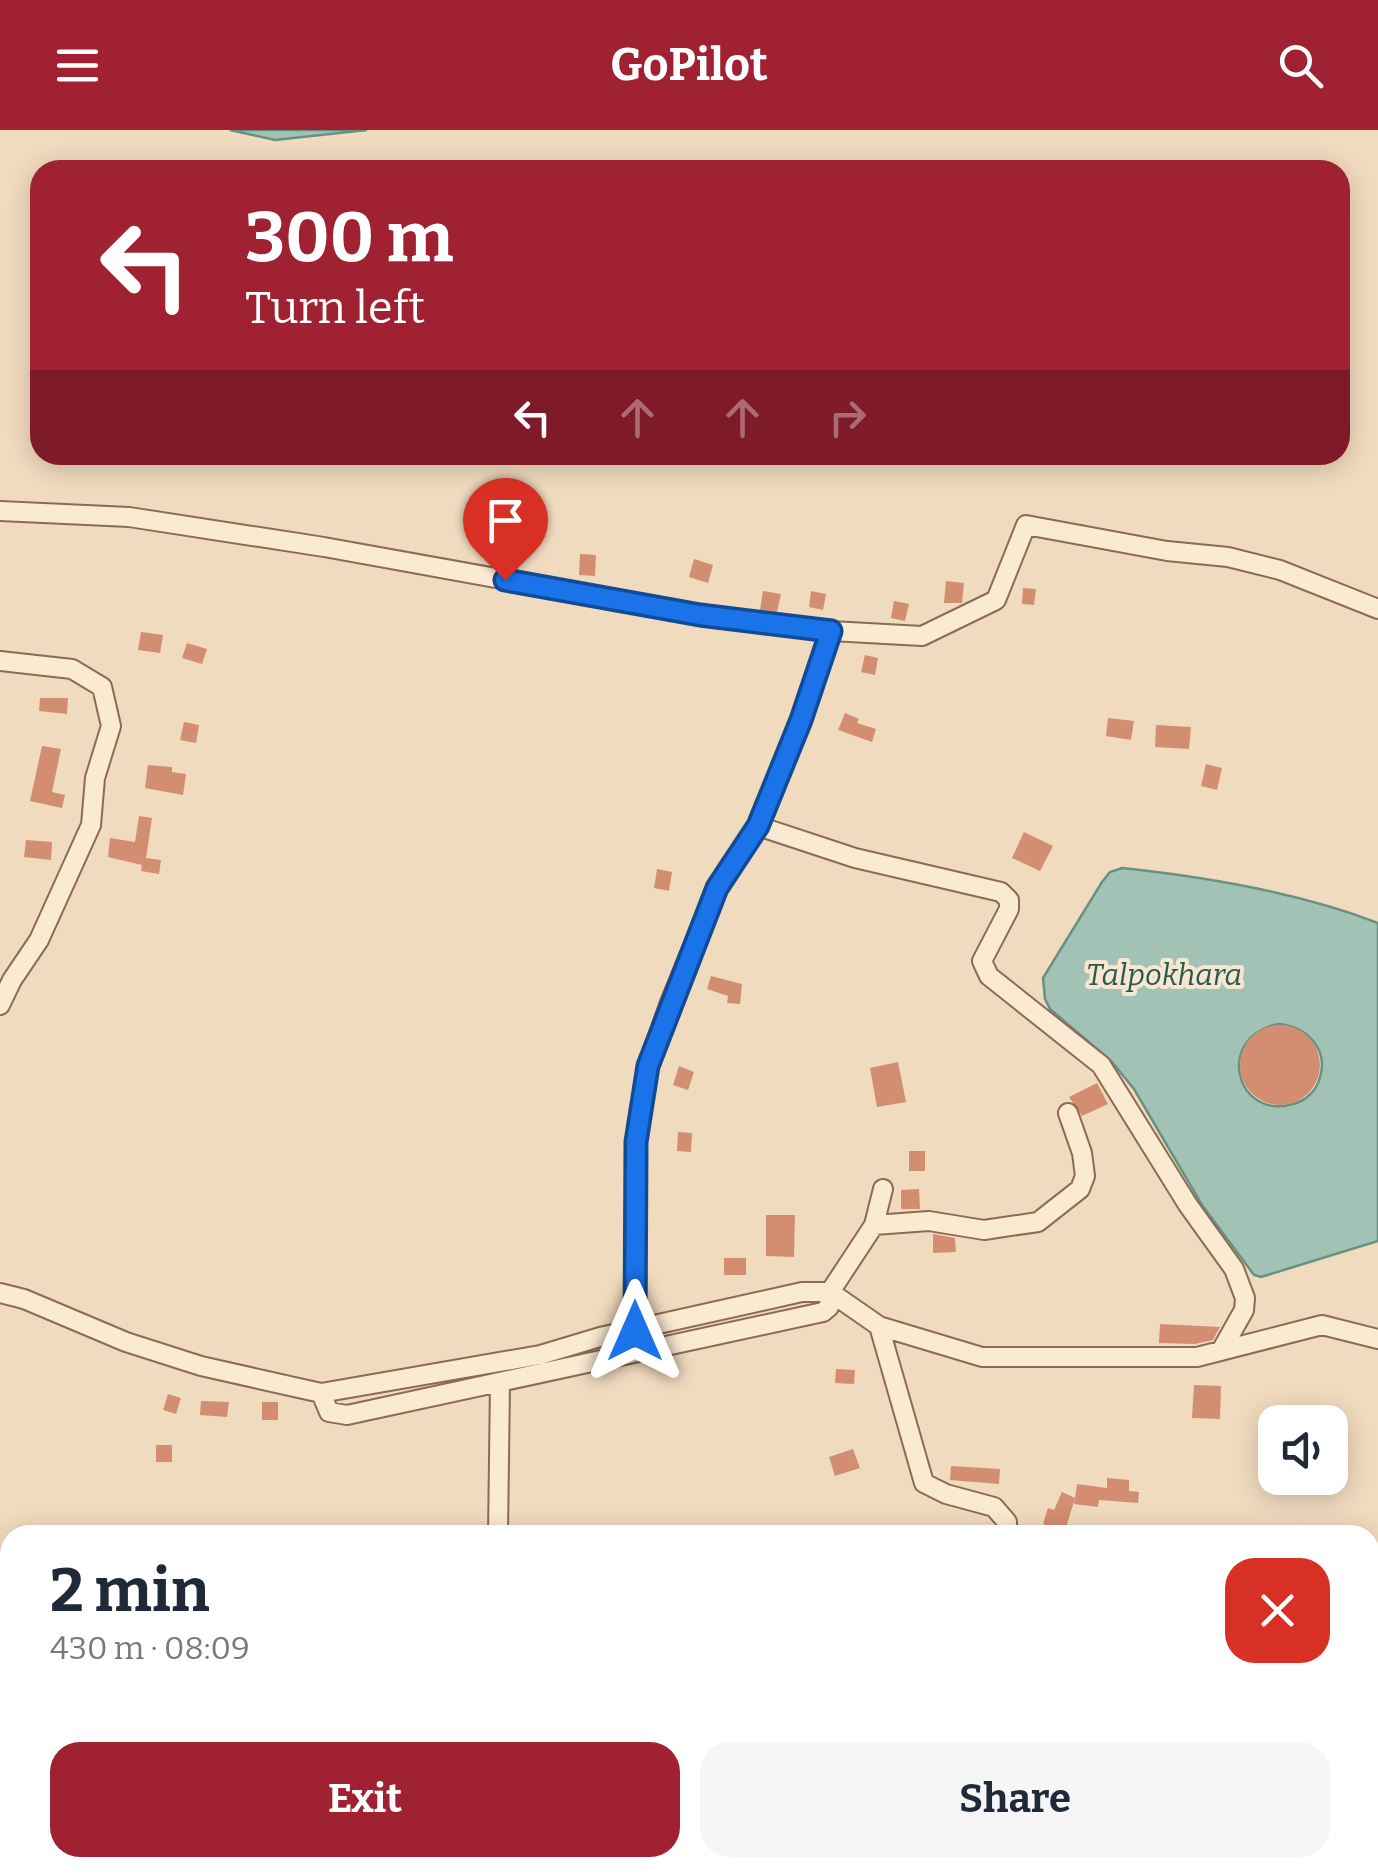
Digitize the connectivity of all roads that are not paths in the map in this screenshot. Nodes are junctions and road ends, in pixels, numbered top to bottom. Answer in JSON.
{"nodes":[{"id":1,"x":0,"y":511,"type":"edge"},
{"id":2,"x":1378,"y":610,"type":"edge"},
{"id":3,"x":831,"y":631,"type":"junction"},
{"id":4,"x":0,"y":661,"type":"edge"},
{"id":5,"x":758,"y":826,"type":"junction"},
{"id":6,"x":0,"y":1005,"type":"edge"},
{"id":7,"x":1068,"y":1114,"type":"dead end"},
{"id":8,"x":883,"y":1189,"type":"dead end"},
{"id":9,"x":874,"y":1224,"type":"junction"},
{"id":10,"x":0,"y":1292,"type":"edge"},
{"id":11,"x":830,"y":1292,"type":"junction"},
{"id":12,"x":880,"y":1326,"type":"junction"},
{"id":13,"x":635,"y":1331,"type":"junction"},
{"id":14,"x":1378,"y":1340,"type":"edge"},
{"id":15,"x":1221,"y":1351,"type":"junction"},
{"id":16,"x":500,"y":1383,"type":"junction"},
{"id":17,"x":321,"y":1393,"type":"junction"},
{"id":18,"x":498,"y":1525,"type":"edge"},
{"id":19,"x":1007,"y":1525,"type":"edge"}],
"edges":[{"from":1,"to":3,"type":"street"},
{"from":2,"to":3,"type":"street"},
{"from":3,"to":5,"type":"street"},
{"from":4,"to":6,"type":"street"},
{"from":5,"to":13,"type":"street"},
{"from":5,"to":15,"type":"street"},
{"from":7,"to":9,"type":"street"},
{"from":8,"to":9,"type":"street"},
{"from":9,"to":11,"type":"street"},
{"from":10,"to":17,"type":"street"},
{"from":11,"to":12,"type":"street"},
{"from":11,"to":13,"type":"street"},
{"from":11,"to":16,"type":"street"},
{"from":12,"to":15,"type":"street"},
{"from":12,"to":19,"type":"street"},
{"from":13,"to":17,"type":"street"},
{"from":14,"to":15,"type":"street"},
{"from":16,"to":17,"type":"street"},
{"from":16,"to":18,"type":"street"}]}
